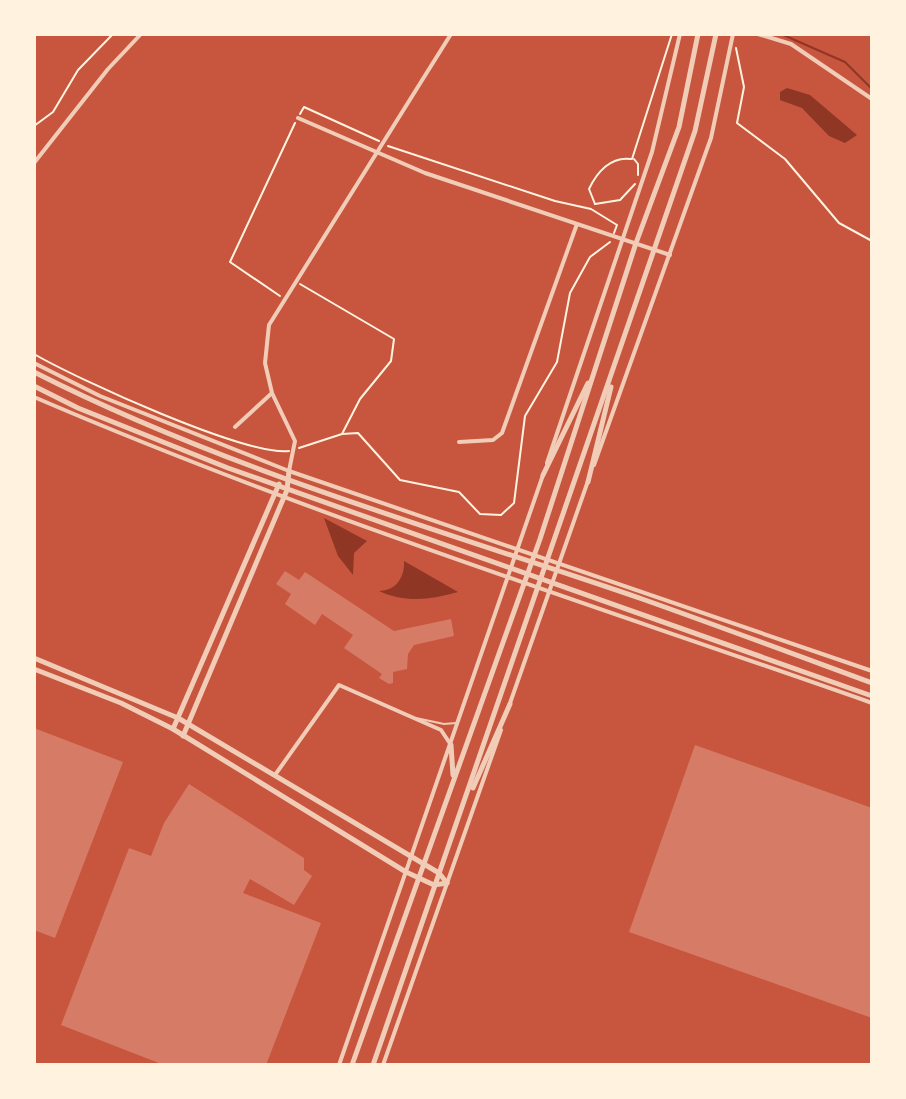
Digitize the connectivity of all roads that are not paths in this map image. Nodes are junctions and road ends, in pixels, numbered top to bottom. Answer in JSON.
{"nodes":[{"id":1,"x":141,"y":34,"type":"edge"},
{"id":2,"x":451,"y":34,"type":"edge"},
{"id":3,"x":680,"y":34,"type":"edge"},
{"id":4,"x":698,"y":34,"type":"edge"},
{"id":5,"x":716,"y":34,"type":"edge"},
{"id":6,"x":733,"y":34,"type":"edge"},
{"id":7,"x":758,"y":34,"type":"edge"},
{"id":8,"x":872,"y":99,"type":"edge"},
{"id":9,"x":298,"y":118,"type":"road end"},
{"id":10,"x":374,"y":153,"type":"junction"},
{"id":11,"x":34,"y":163,"type":"edge"},
{"id":12,"x":577,"y":224,"type":"junction"},
{"id":13,"x":621,"y":238,"type":"junction"},
{"id":14,"x":636,"y":243,"type":"junction"},
{"id":15,"x":653,"y":248,"type":"junction"},
{"id":16,"x":670,"y":255,"type":"junction"},
{"id":17,"x":620,"y":351,"type":"junction"},
{"id":18,"x":34,"y":363,"type":"edge"},
{"id":19,"x":597,"y":364,"type":"junction"},
{"id":20,"x":34,"y":372,"type":"edge"},
{"id":21,"x":34,"y":386,"type":"edge"},
{"id":22,"x":272,"y":393,"type":"junction"},
{"id":23,"x":34,"y":397,"type":"edge"},
{"id":24,"x":235,"y":427,"type":"dead end"},
{"id":25,"x":459,"y":442,"type":"dead end"},
{"id":26,"x":289,"y":471,"type":"junction"},
{"id":27,"x":543,"y":475,"type":"junction"},
{"id":28,"x":282,"y":477,"type":"junction"},
{"id":29,"x":290,"y":480,"type":"junction"},
{"id":30,"x":588,"y":482,"type":"junction"},
{"id":31,"x":278,"y":487,"type":"junction"},
{"id":32,"x":287,"y":490,"type":"junction"},
{"id":33,"x":275,"y":495,"type":"junction"},
{"id":34,"x":283,"y":498,"type":"junction"},
{"id":35,"x":517,"y":549,"type":"junction"},
{"id":36,"x":534,"y":555,"type":"junction"},
{"id":37,"x":514,"y":557,"type":"junction"},
{"id":38,"x":549,"y":561,"type":"junction"},
{"id":39,"x":531,"y":563,"type":"junction"},
{"id":40,"x":560,"y":564,"type":"junction"},
{"id":41,"x":510,"y":568,"type":"junction"},
{"id":42,"x":546,"y":568,"type":"junction"},
{"id":43,"x":557,"y":572,"type":"junction"},
{"id":44,"x":527,"y":573,"type":"junction"},
{"id":45,"x":506,"y":578,"type":"junction"},
{"id":46,"x":543,"y":578,"type":"junction"},
{"id":47,"x":554,"y":582,"type":"junction"},
{"id":48,"x":523,"y":585,"type":"junction"},
{"id":49,"x":539,"y":590,"type":"junction"},
{"id":50,"x":549,"y":593,"type":"junction"},
{"id":51,"x":34,"y":658,"type":"edge"},
{"id":52,"x":34,"y":669,"type":"edge"},
{"id":53,"x":872,"y":671,"type":"edge"},
{"id":54,"x":872,"y":683,"type":"edge"},
{"id":55,"x":872,"y":696,"type":"edge"},
{"id":56,"x":872,"y":703,"type":"edge"},
{"id":57,"x":510,"y":704,"type":"junction"},
{"id":58,"x":178,"y":718,"type":"junction"},
{"id":59,"x":416,"y":718,"type":"junction"},
{"id":60,"x":459,"y":719,"type":"junction"},
{"id":61,"x":189,"y":724,"type":"junction"},
{"id":62,"x":173,"y":729,"type":"junction"},
{"id":63,"x":183,"y":736,"type":"junction"},
{"id":64,"x":451,"y":745,"type":"junction"},
{"id":65,"x":275,"y":775,"type":"junction"},
{"id":66,"x":453,"y":780,"type":"junction"},
{"id":67,"x":459,"y":818,"type":"junction"},
{"id":68,"x":412,"y":857,"type":"junction"},
{"id":69,"x":425,"y":864,"type":"junction"},
{"id":70,"x":406,"y":872,"type":"junction"},
{"id":71,"x":439,"y":873,"type":"junction"},
{"id":72,"x":420,"y":878,"type":"junction"},
{"id":73,"x":447,"y":883,"type":"junction"},
{"id":74,"x":434,"y":885,"type":"junction"},
{"id":75,"x":339,"y":1065,"type":"edge"},
{"id":76,"x":352,"y":1065,"type":"edge"},
{"id":77,"x":373,"y":1065,"type":"edge"},
{"id":78,"x":383,"y":1065,"type":"edge"}],
"edges":[{"from":1,"to":11,"type":"street"},
{"from":2,"to":10,"type":"street"},
{"from":3,"to":13,"type":"street"},
{"from":4,"to":14,"type":"street"},
{"from":5,"to":15,"type":"street"},
{"from":6,"to":16,"type":"street"},
{"from":7,"to":8,"type":"street"},
{"from":9,"to":10,"type":"street"},
{"from":10,"to":12,"type":"street"},
{"from":10,"to":22,"type":"street"},
{"from":12,"to":13,"type":"street"},
{"from":12,"to":25,"type":"street"},
{"from":13,"to":14,"type":"street"},
{"from":13,"to":27,"type":"street"},
{"from":14,"to":15,"type":"street"},
{"from":14,"to":19,"type":"street"},
{"from":15,"to":16,"type":"street"},
{"from":15,"to":17,"type":"street"},
{"from":16,"to":30,"type":"street"},
{"from":17,"to":30,"type":"street"},
{"from":17,"to":38,"type":"street"},
{"from":18,"to":26,"type":"street"},
{"from":19,"to":27,"type":"street"},
{"from":19,"to":36,"type":"street"},
{"from":20,"to":28,"type":"street"},
{"from":21,"to":31,"type":"street"},
{"from":22,"to":24,"type":"street"},
{"from":22,"to":26,"type":"street"},
{"from":23,"to":33,"type":"street"},
{"from":26,"to":28,"type":"street"},
{"from":26,"to":29,"type":"street"},
{"from":26,"to":35,"type":"street"},
{"from":27,"to":35,"type":"street"},
{"from":28,"to":29,"type":"street"},
{"from":28,"to":31,"type":"street"},
{"from":29,"to":32,"type":"street"},
{"from":29,"to":37,"type":"street"},
{"from":30,"to":40,"type":"street"},
{"from":31,"to":32,"type":"street"},
{"from":31,"to":33,"type":"street"},
{"from":32,"to":34,"type":"street"},
{"from":32,"to":41,"type":"street"},
{"from":33,"to":34,"type":"street"},
{"from":33,"to":58,"type":"street"},
{"from":34,"to":45,"type":"street"},
{"from":34,"to":61,"type":"street"},
{"from":35,"to":36,"type":"street"},
{"from":35,"to":37,"type":"street"},
{"from":36,"to":38,"type":"street"},
{"from":36,"to":39,"type":"street"},
{"from":37,"to":39,"type":"street"},
{"from":37,"to":41,"type":"street"},
{"from":38,"to":40,"type":"street"},
{"from":38,"to":42,"type":"street"},
{"from":39,"to":42,"type":"street"},
{"from":39,"to":44,"type":"street"},
{"from":40,"to":43,"type":"street"},
{"from":40,"to":53,"type":"street"},
{"from":41,"to":44,"type":"street"},
{"from":41,"to":45,"type":"street"},
{"from":42,"to":43,"type":"street"},
{"from":42,"to":46,"type":"street"},
{"from":43,"to":47,"type":"street"},
{"from":43,"to":54,"type":"street"},
{"from":44,"to":46,"type":"street"},
{"from":44,"to":48,"type":"street"},
{"from":45,"to":48,"type":"street"},
{"from":45,"to":60,"type":"street"},
{"from":46,"to":47,"type":"street"},
{"from":46,"to":49,"type":"street"},
{"from":47,"to":50,"type":"street"},
{"from":47,"to":55,"type":"street"},
{"from":48,"to":49,"type":"street"},
{"from":48,"to":66,"type":"street"},
{"from":49,"to":50,"type":"street"},
{"from":49,"to":67,"type":"street"},
{"from":50,"to":56,"type":"street"},
{"from":50,"to":57,"type":"street"},
{"from":51,"to":58,"type":"street"},
{"from":52,"to":62,"type":"street"},
{"from":57,"to":67,"type":"street"},
{"from":57,"to":73,"type":"street"},
{"from":58,"to":61,"type":"street"},
{"from":58,"to":62,"type":"street"},
{"from":59,"to":60,"type":"lane"},
{"from":59,"to":64,"type":"street"},
{"from":59,"to":65,"type":"street"},
{"from":60,"to":64,"type":"street"},
{"from":61,"to":63,"type":"street"},
{"from":61,"to":65,"type":"street"},
{"from":62,"to":63,"type":"street"},
{"from":63,"to":70,"type":"street"},
{"from":64,"to":66,"type":"street"},
{"from":64,"to":68,"type":"street"},
{"from":65,"to":68,"type":"street"},
{"from":66,"to":69,"type":"street"},
{"from":67,"to":71,"type":"street"},
{"from":68,"to":69,"type":"street"},
{"from":68,"to":70,"type":"street"},
{"from":69,"to":71,"type":"street"},
{"from":69,"to":72,"type":"street"},
{"from":70,"to":72,"type":"street"},
{"from":70,"to":75,"type":"street"},
{"from":71,"to":73,"type":"street"},
{"from":71,"to":74,"type":"street"},
{"from":72,"to":74,"type":"street"},
{"from":72,"to":76,"type":"street"},
{"from":73,"to":74,"type":"street"},
{"from":73,"to":78,"type":"street"},
{"from":74,"to":77,"type":"street"}]}
